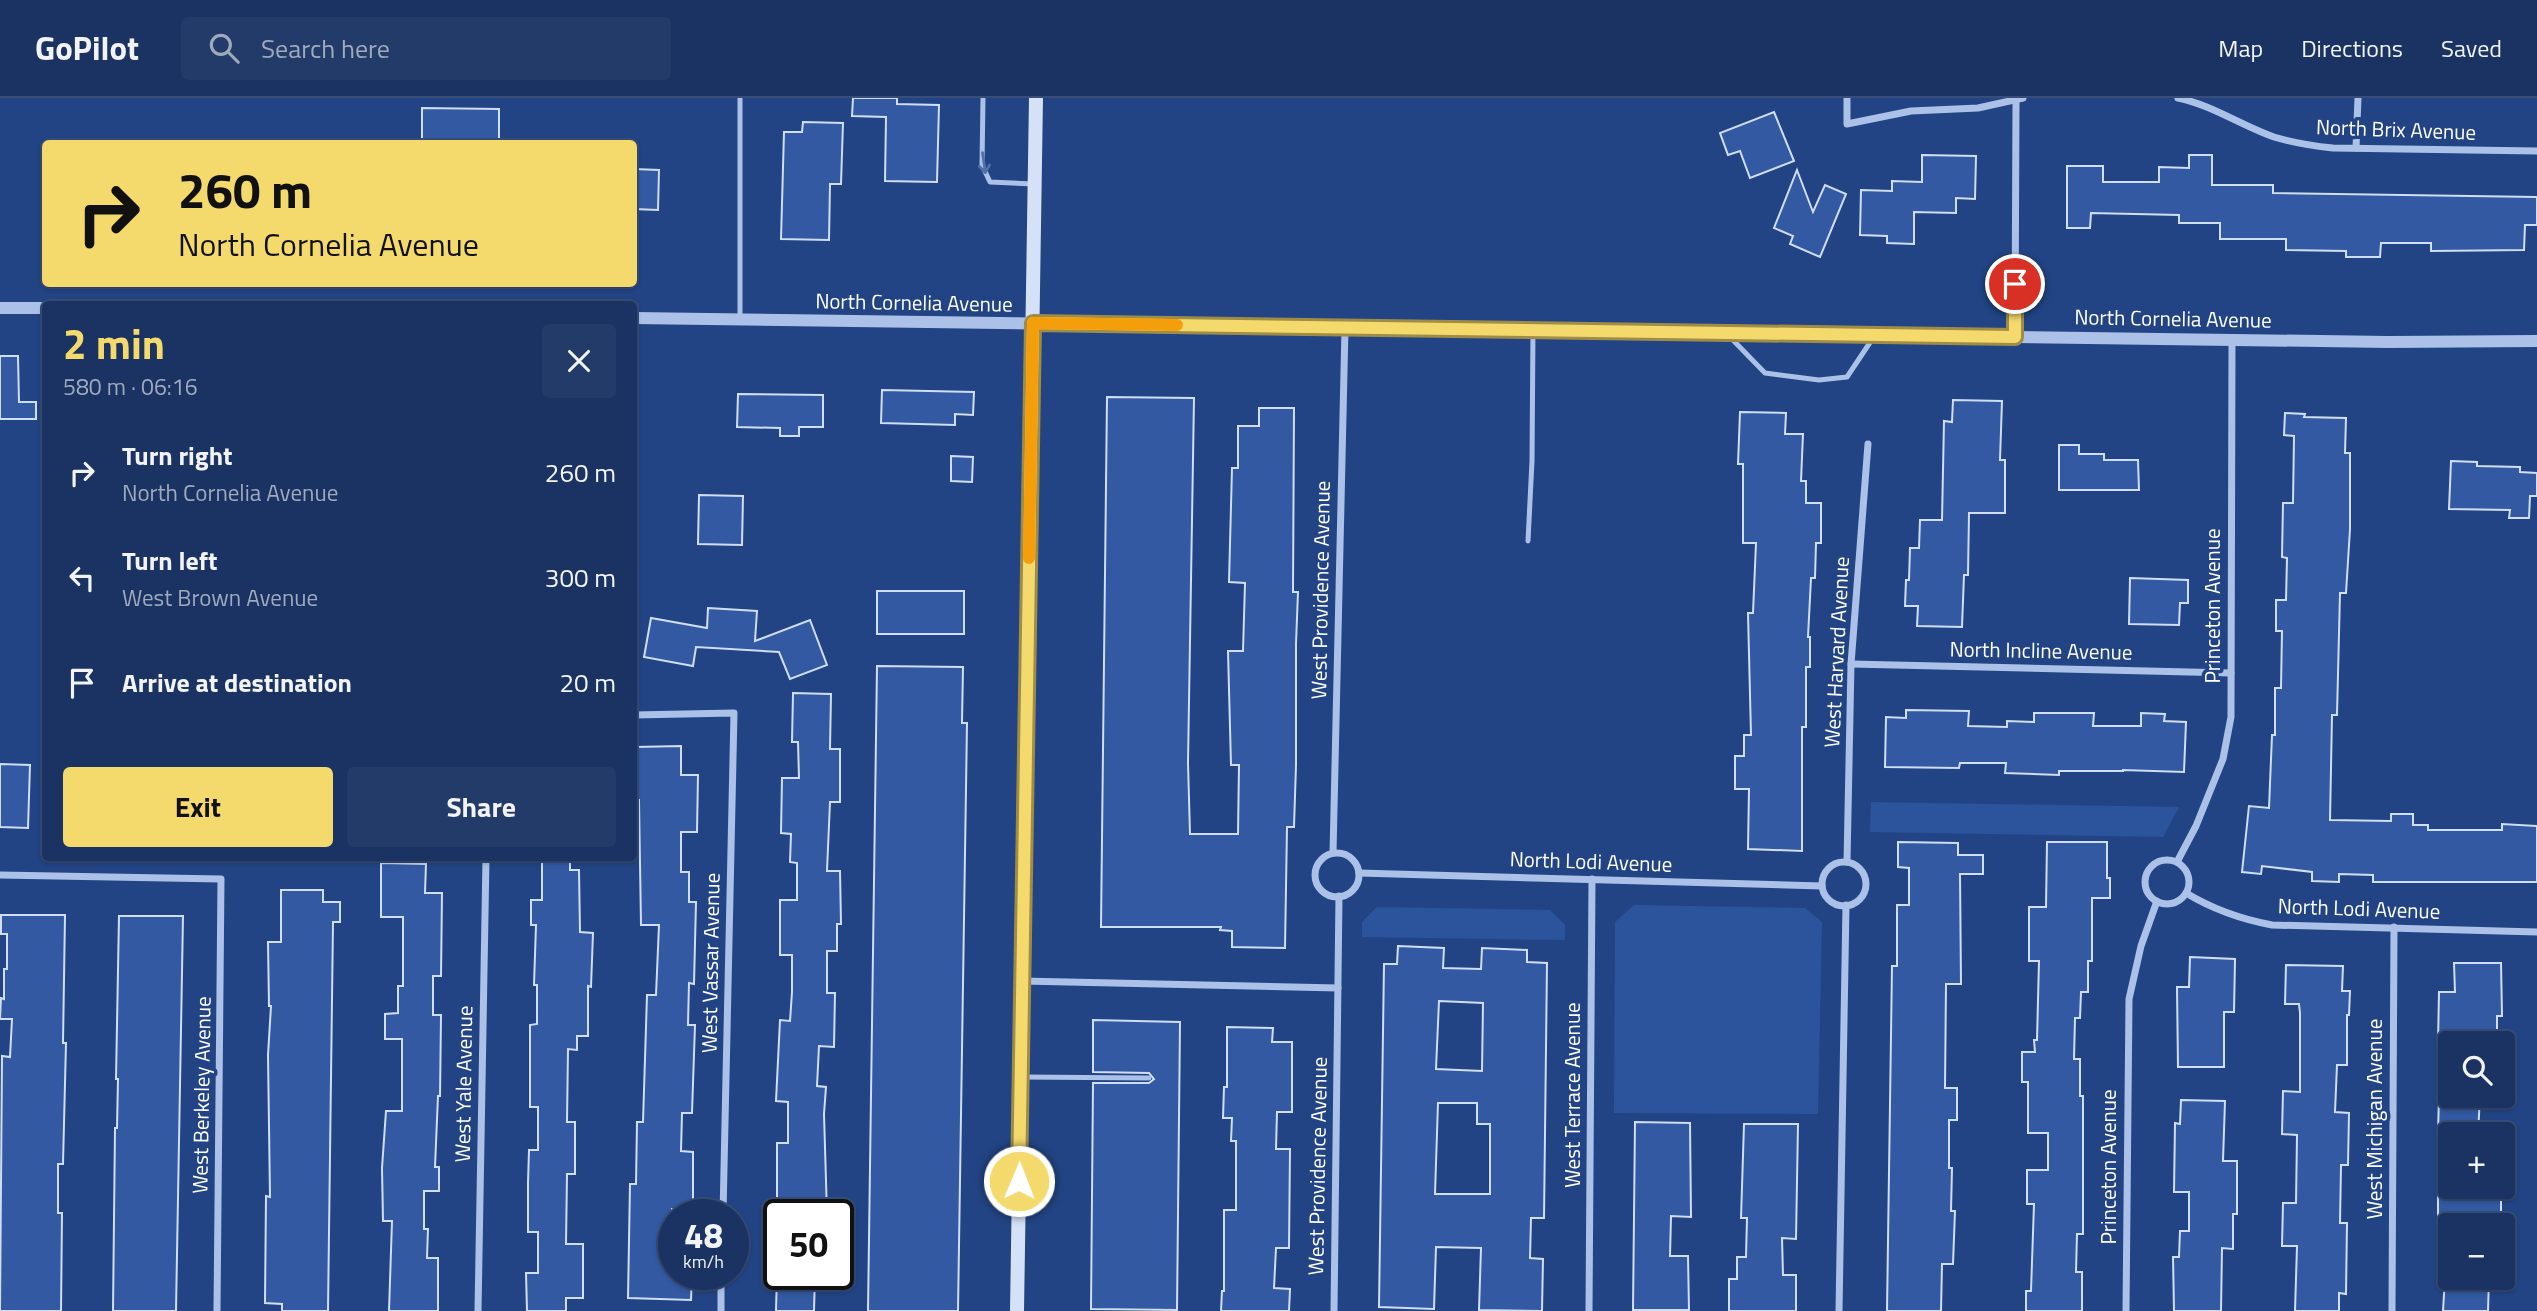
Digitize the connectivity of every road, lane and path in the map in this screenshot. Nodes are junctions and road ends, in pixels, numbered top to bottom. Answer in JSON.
{"nodes":[{"id":1,"x":740,"y":98,"type":"edge"},
{"id":2,"x":983,"y":98,"type":"edge"},
{"id":3,"x":1036,"y":98,"type":"edge"},
{"id":4,"x":1847,"y":98,"type":"edge"},
{"id":5,"x":2178,"y":98,"type":"edge"},
{"id":6,"x":2358,"y":98,"type":"edge"},
{"id":7,"x":2020,"y":99,"type":"edge"},
{"id":8,"x":2356,"y":148,"type":"junction"},
{"id":9,"x":2537,"y":151,"type":"edge"},
{"id":10,"x":1035,"y":184,"type":"junction"},
{"id":11,"x":0,"y":308,"type":"edge"},
{"id":12,"x":42,"y":308,"type":"edge"},
{"id":13,"x":637,"y":318,"type":"edge"},
{"id":14,"x":740,"y":320,"type":"junction"},
{"id":15,"x":1033,"y":323,"type":"junction"},
{"id":16,"x":1345,"y":328,"type":"junction"},
{"id":17,"x":1532,"y":330,"type":"junction"},
{"id":18,"x":1726,"y":333,"type":"junction"},
{"id":19,"x":1875,"y":335,"type":"junction"},
{"id":20,"x":2015,"y":337,"type":"junction"},
{"id":21,"x":2232,"y":340,"type":"junction"},
{"id":22,"x":2537,"y":341,"type":"edge"},
{"id":23,"x":1868,"y":444,"type":"dead end"},
{"id":24,"x":1528,"y":541,"type":"dead end"},
{"id":25,"x":1851,"y":664,"type":"junction"},
{"id":26,"x":2231,"y":673,"type":"junction"},
{"id":27,"x":637,"y":715,"type":"edge"},
{"id":28,"x":1333,"y":853,"type":"junction"},
{"id":29,"x":486,"y":861,"type":"edge"},
{"id":30,"x":1847,"y":862,"type":"junction"},
{"id":31,"x":2177,"y":862,"type":"junction"},
{"id":32,"x":1359,"y":873,"type":"junction"},
{"id":33,"x":0,"y":875,"type":"edge"},
{"id":34,"x":1592,"y":879,"type":"junction"},
{"id":35,"x":1822,"y":886,"type":"junction"},
{"id":36,"x":2186,"y":892,"type":"junction"},
{"id":37,"x":1339,"y":896,"type":"junction"},
{"id":38,"x":2157,"y":901,"type":"junction"},
{"id":39,"x":1846,"y":905,"type":"junction"},
{"id":40,"x":2394,"y":927,"type":"junction"},
{"id":41,"x":2537,"y":932,"type":"edge"},
{"id":42,"x":1022,"y":981,"type":"junction"},
{"id":43,"x":1338,"y":988,"type":"junction"},
{"id":44,"x":1021,"y":1077,"type":"junction"},
{"id":45,"x":1149,"y":1078,"type":"dead end"},
{"id":46,"x":723,"y":1199,"type":"edge"},
{"id":47,"x":721,"y":1290,"type":"edge"},
{"id":48,"x":217,"y":1311,"type":"edge"},
{"id":49,"x":478,"y":1311,"type":"edge"},
{"id":50,"x":721,"y":1311,"type":"edge"},
{"id":51,"x":1017,"y":1311,"type":"edge"},
{"id":52,"x":1334,"y":1311,"type":"edge"},
{"id":53,"x":1589,"y":1311,"type":"edge"},
{"id":54,"x":1839,"y":1311,"type":"edge"},
{"id":55,"x":2126,"y":1311,"type":"edge"},
{"id":56,"x":2392,"y":1311,"type":"edge"}],
"edges":[{"from":1,"to":14,"type":"lane"},
{"from":2,"to":10,"type":"lane","one_way":true},
{"from":3,"to":10,"type":"main road"},
{"from":4,"to":7,"type":"street"},
{"from":5,"to":8,"type":"street","name":"North Brix Avenue"},
{"from":6,"to":8,"type":"street"},
{"from":7,"to":20,"type":"street"},
{"from":8,"to":9,"type":"street","name":"North Brix Avenue"},
{"from":10,"to":15,"type":"main road"},
{"from":11,"to":12,"type":"street"},
{"from":13,"to":14,"type":"street","name":"North Cornelia Avenue"},
{"from":14,"to":15,"type":"street","name":"North Cornelia Avenue"},
{"from":15,"to":16,"type":"street","name":"North Cornelia Avenue"},
{"from":15,"to":42,"type":"main road"},
{"from":16,"to":17,"type":"street","name":"North Cornelia Avenue"},
{"from":16,"to":28,"type":"street","name":"West Providence Avenue"},
{"from":17,"to":18,"type":"street","name":"North Cornelia Avenue"},
{"from":17,"to":24,"type":"lane"},
{"from":18,"to":19,"type":"street","name":"North Cornelia Avenue"},
{"from":18,"to":19,"type":"lane"},
{"from":19,"to":20,"type":"street","name":"North Cornelia Avenue"},
{"from":20,"to":21,"type":"street","name":"North Cornelia Avenue"},
{"from":21,"to":22,"type":"street","name":"North Cornelia Avenue"},
{"from":21,"to":26,"type":"street","name":"Princeton Avenue"},
{"from":23,"to":25,"type":"street","name":"West Harvard Avenue"},
{"from":25,"to":26,"type":"street","name":"North Incline Avenue"},
{"from":25,"to":30,"type":"street","name":"West Harvard Avenue"},
{"from":26,"to":31,"type":"street","name":"Princeton Avenue"},
{"from":27,"to":46,"type":"street","name":"West Vassar Avenue"},
{"from":28,"to":32,"type":"street"},
{"from":28,"to":37,"type":"street"},
{"from":29,"to":49,"type":"street","name":"West Yale Avenue"},
{"from":30,"to":35,"type":"street"},
{"from":30,"to":39,"type":"street"},
{"from":31,"to":36,"type":"street"},
{"from":31,"to":38,"type":"street"},
{"from":32,"to":34,"type":"street","name":"North Lodi Avenue"},
{"from":32,"to":37,"type":"street"},
{"from":33,"to":48,"type":"street","name":"West Berkeley Avenue"},
{"from":34,"to":35,"type":"street","name":"North Lodi Avenue"},
{"from":34,"to":53,"type":"street","name":"West Terrace Avenue"},
{"from":35,"to":39,"type":"street"},
{"from":36,"to":38,"type":"street"},
{"from":36,"to":40,"type":"street","name":"North Lodi Avenue"},
{"from":37,"to":43,"type":"street","name":"West Providence Avenue"},
{"from":38,"to":55,"type":"street","name":"Princeton Avenue"},
{"from":39,"to":54,"type":"street"},
{"from":40,"to":41,"type":"street","name":"North Lodi Avenue"},
{"from":40,"to":56,"type":"street","name":"West Michigan Avenue"},
{"from":42,"to":43,"type":"street"},
{"from":42,"to":44,"type":"main road"},
{"from":43,"to":52,"type":"street","name":"West Providence Avenue"},
{"from":44,"to":45,"type":"lane"},
{"from":44,"to":51,"type":"main road"},
{"from":47,"to":50,"type":"street"}]}
